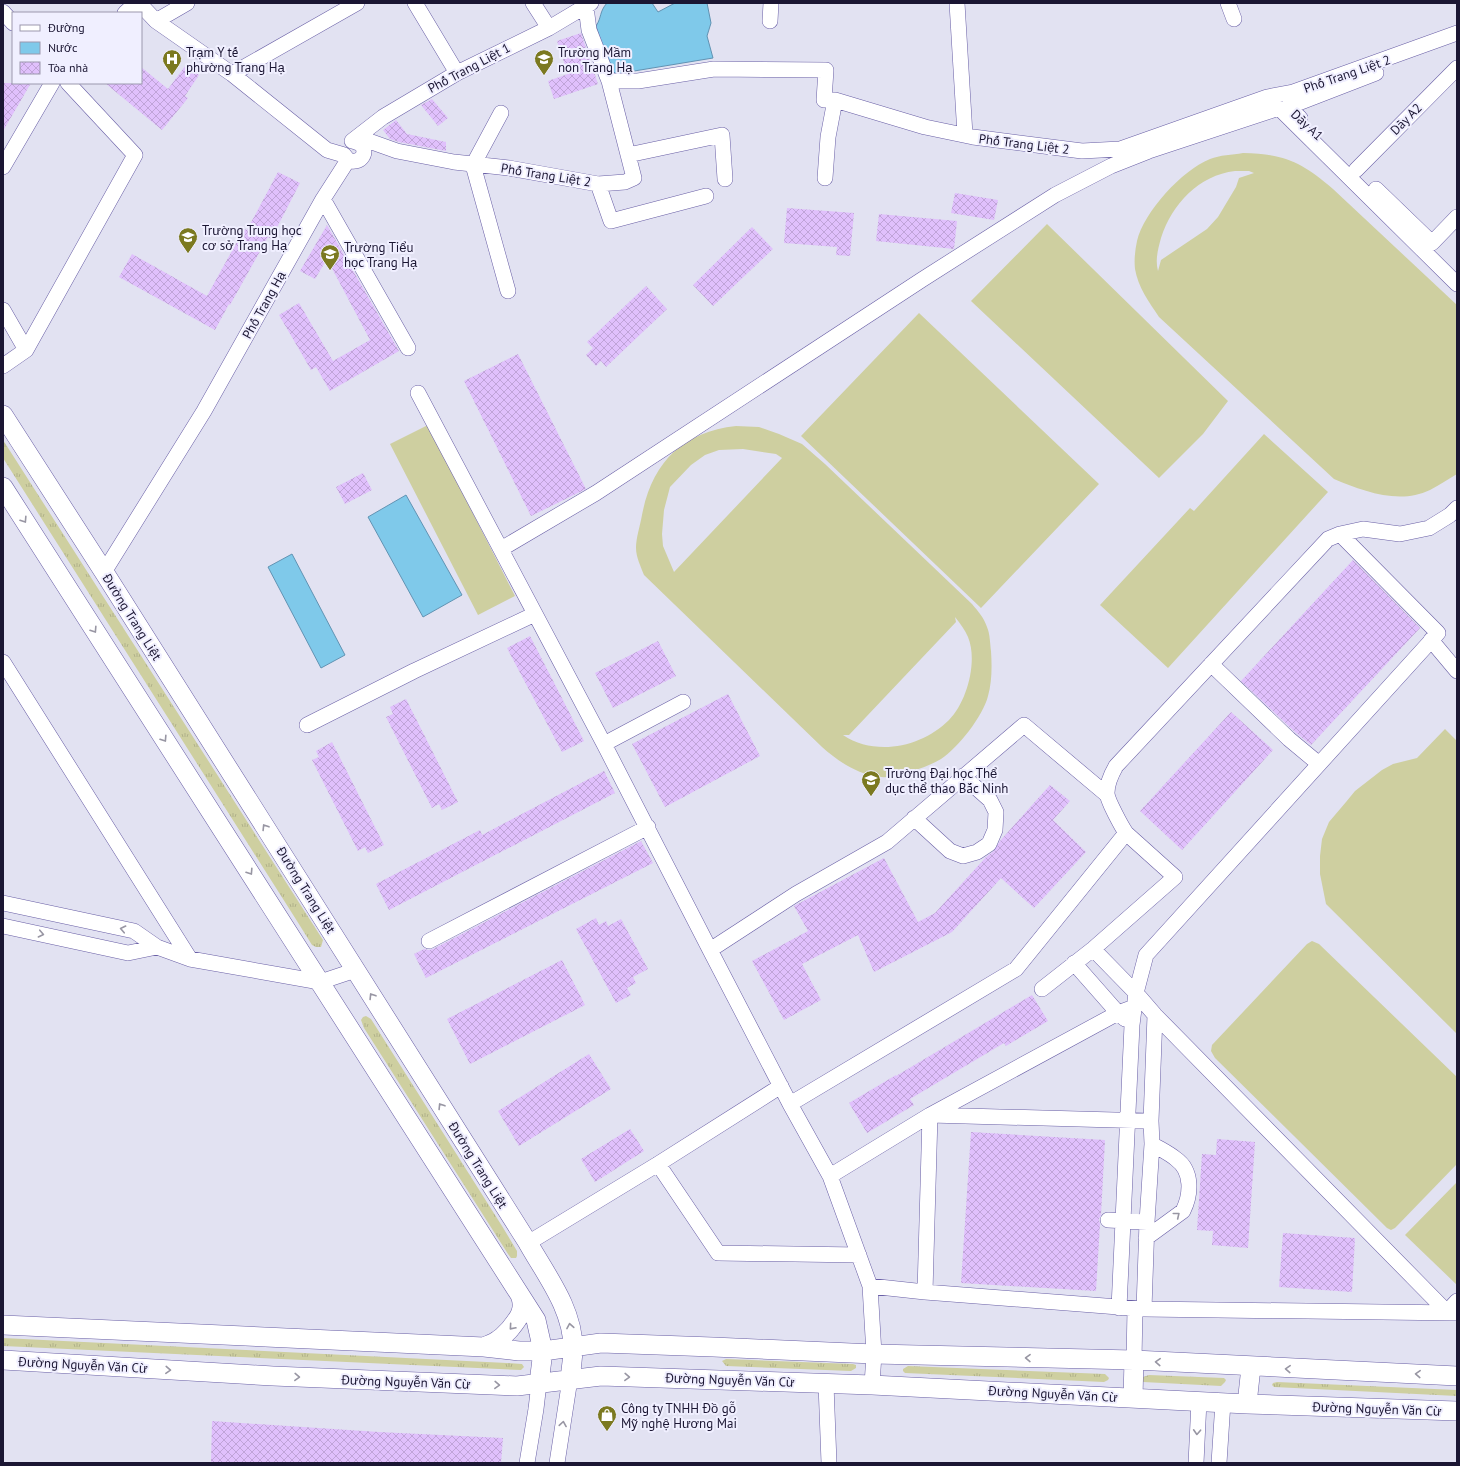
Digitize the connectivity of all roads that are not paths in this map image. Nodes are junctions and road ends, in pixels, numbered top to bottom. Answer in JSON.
{"nodes":[{"id":1,"x":138,"y":3,"type":"edge"},
{"id":2,"x":187,"y":3,"type":"edge"},
{"id":3,"x":357,"y":3,"type":"edge"},
{"id":4,"x":415,"y":3,"type":"edge"},
{"id":5,"x":533,"y":3,"type":"edge"},
{"id":6,"x":771,"y":3,"type":"edge"},
{"id":7,"x":958,"y":3,"type":"edge"},
{"id":8,"x":1228,"y":3,"type":"edge"},
{"id":9,"x":589,"y":5,"type":"edge"},
{"id":10,"x":3,"y":12,"type":"edge"},
{"id":11,"x":126,"y":12,"type":"edge"},
{"id":12,"x":1234,"y":19,"type":"dead end"},
{"id":13,"x":156,"y":21,"type":"junction"},
{"id":14,"x":770,"y":21,"type":"dead end"},
{"id":15,"x":12,"y":22,"type":"edge"},
{"id":16,"x":549,"y":28,"type":"junction"},
{"id":17,"x":1457,"y":34,"type":"edge"},
{"id":18,"x":1457,"y":68,"type":"edge"},
{"id":19,"x":457,"y":73,"type":"junction"},
{"id":20,"x":232,"y":74,"type":"junction"},
{"id":21,"x":609,"y":81,"type":"junction"},
{"id":22,"x":51,"y":84,"type":"edge"},
{"id":23,"x":69,"y":84,"type":"edge"},
{"id":24,"x":834,"y":100,"type":"junction"},
{"id":25,"x":501,"y":113,"type":"dead end"},
{"id":26,"x":965,"y":135,"type":"junction"},
{"id":27,"x":356,"y":142,"type":"junction"},
{"id":28,"x":628,"y":155,"type":"junction"},
{"id":29,"x":346,"y":157,"type":"junction"},
{"id":30,"x":473,"y":165,"type":"junction"},
{"id":31,"x":3,"y":167,"type":"edge"},
{"id":32,"x":1356,"y":170,"type":"junction"},
{"id":33,"x":825,"y":178,"type":"dead end"},
{"id":34,"x":725,"y":179,"type":"dead end"},
{"id":35,"x":598,"y":184,"type":"junction"},
{"id":36,"x":706,"y":196,"type":"dead end"},
{"id":37,"x":323,"y":199,"type":"junction"},
{"id":38,"x":1457,"y":217,"type":"edge"},
{"id":39,"x":1457,"y":284,"type":"edge"},
{"id":40,"x":508,"y":291,"type":"dead end"},
{"id":41,"x":3,"y":310,"type":"edge"},
{"id":42,"x":408,"y":348,"type":"dead end"},
{"id":43,"x":26,"y":350,"type":"junction"},
{"id":44,"x":3,"y":366,"type":"edge"},
{"id":45,"x":418,"y":392,"type":"dead end"},
{"id":46,"x":3,"y":415,"type":"edge"},
{"id":47,"x":3,"y":487,"type":"edge"},
{"id":48,"x":1457,"y":508,"type":"edge"},
{"id":49,"x":1340,"y":534,"type":"junction"},
{"id":50,"x":500,"y":549,"type":"junction"},
{"id":51,"x":104,"y":572,"type":"junction"},
{"id":52,"x":535,"y":614,"type":"junction"},
{"id":53,"x":1431,"y":640,"type":"junction"},
{"id":54,"x":3,"y":662,"type":"edge"},
{"id":55,"x":1211,"y":664,"type":"junction"},
{"id":56,"x":1457,"y":670,"type":"edge"},
{"id":57,"x":683,"y":702,"type":"dead end"},
{"id":58,"x":307,"y":725,"type":"dead end"},
{"id":59,"x":604,"y":744,"type":"junction"},
{"id":60,"x":1319,"y":764,"type":"junction"},
{"id":61,"x":963,"y":776,"type":"junction"},
{"id":62,"x":1106,"y":794,"type":"junction"},
{"id":63,"x":914,"y":818,"type":"junction"},
{"id":64,"x":648,"y":827,"type":"junction"},
{"id":65,"x":1126,"y":833,"type":"junction"},
{"id":66,"x":3,"y":903,"type":"edge"},
{"id":67,"x":3,"y":926,"type":"edge"},
{"id":68,"x":429,"y":941,"type":"dead end"},
{"id":69,"x":157,"y":946,"type":"junction"},
{"id":70,"x":1093,"y":949,"type":"junction"},
{"id":71,"x":710,"y":950,"type":"junction"},
{"id":72,"x":190,"y":959,"type":"junction"},
{"id":73,"x":1074,"y":963,"type":"junction"},
{"id":74,"x":356,"y":970,"type":"junction"},
{"id":75,"x":320,"y":982,"type":"junction"},
{"id":76,"x":1042,"y":989,"type":"dead end"},
{"id":77,"x":1135,"y":1000,"type":"junction"},
{"id":78,"x":1118,"y":1013,"type":"junction"},
{"id":79,"x":1155,"y":1015,"type":"junction"},
{"id":80,"x":1132,"y":1025,"type":"junction"},
{"id":81,"x":781,"y":1086,"type":"junction"},
{"id":82,"x":790,"y":1104,"type":"junction"},
{"id":83,"x":930,"y":1115,"type":"junction"},
{"id":84,"x":1128,"y":1121,"type":"junction"},
{"id":85,"x":1151,"y":1121,"type":"junction"},
{"id":86,"x":1152,"y":1144,"type":"junction"},
{"id":87,"x":658,"y":1164,"type":"junction"},
{"id":88,"x":830,"y":1176,"type":"junction"},
{"id":89,"x":1116,"y":1220,"type":"junction"},
{"id":90,"x":1147,"y":1222,"type":"junction"},
{"id":91,"x":1146,"y":1238,"type":"junction"},
{"id":92,"x":528,"y":1243,"type":"junction"},
{"id":93,"x":859,"y":1255,"type":"junction"},
{"id":94,"x":870,"y":1286,"type":"junction"},
{"id":95,"x":925,"y":1292,"type":"junction"},
{"id":96,"x":520,"y":1295,"type":"junction"},
{"id":97,"x":1119,"y":1308,"type":"junction"},
{"id":98,"x":1140,"y":1309,"type":"junction"},
{"id":99,"x":1454,"y":1309,"type":"edge"},
{"id":100,"x":3,"y":1325,"type":"edge"},
{"id":101,"x":484,"y":1347,"type":"junction"},
{"id":102,"x":573,"y":1348,"type":"junction"},
{"id":103,"x":543,"y":1351,"type":"junction"},
{"id":104,"x":874,"y":1354,"type":"junction"},
{"id":105,"x":3,"y":1360,"type":"edge"},
{"id":106,"x":1134,"y":1360,"type":"junction"},
{"id":107,"x":1251,"y":1367,"type":"junction"},
{"id":108,"x":1457,"y":1376,"type":"edge"},
{"id":109,"x":570,"y":1379,"type":"junction"},
{"id":110,"x":539,"y":1383,"type":"junction"},
{"id":111,"x":826,"y":1384,"type":"junction"},
{"id":112,"x":872,"y":1385,"type":"junction"},
{"id":113,"x":1133,"y":1398,"type":"junction"},
{"id":114,"x":1199,"y":1401,"type":"junction"},
{"id":115,"x":1224,"y":1402,"type":"junction"},
{"id":116,"x":1247,"y":1404,"type":"junction"},
{"id":117,"x":1457,"y":1411,"type":"edge"},
{"id":118,"x":527,"y":1463,"type":"edge"},
{"id":119,"x":557,"y":1463,"type":"edge"},
{"id":120,"x":829,"y":1463,"type":"edge"},
{"id":121,"x":1196,"y":1463,"type":"edge"},
{"id":122,"x":1220,"y":1463,"type":"edge"}],
"edges":[{"from":1,"to":11,"type":"street"},
{"from":1,"to":13,"type":"street"},
{"from":2,"to":13,"type":"street"},
{"from":3,"to":20,"type":"street"},
{"from":4,"to":19,"type":"street"},
{"from":5,"to":16,"type":"street"},
{"from":6,"to":14,"type":"street"},
{"from":7,"to":26,"type":"street"},
{"from":8,"to":12,"type":"street"},
{"from":9,"to":16,"type":"street","name":"Phố Trang Liệt 1"},
{"from":9,"to":21,"type":"street","name":"Phố Trang Liệt 2"},
{"from":10,"to":15,"type":"street"},
{"from":13,"to":20,"type":"street"},
{"from":16,"to":19,"type":"street","name":"Phố Trang Liệt 1"},
{"from":17,"to":26,"type":"street","name":"Phố Trang Liệt 2"},
{"from":17,"to":32,"type":"street","name":"Dãy A1"},
{"from":18,"to":32,"type":"street","name":"Dãy A2"},
{"from":19,"to":27,"type":"street","name":"Phố Trang Liệt 1"},
{"from":20,"to":29,"type":"street"},
{"from":21,"to":24,"type":"street"},
{"from":21,"to":28,"type":"street","name":"Phố Trang Liệt 2"},
{"from":22,"to":31,"type":"street"},
{"from":23,"to":43,"type":"street"},
{"from":24,"to":26,"type":"street","name":"Phố Trang Liệt 2"},
{"from":24,"to":33,"type":"street"},
{"from":25,"to":30,"type":"street"},
{"from":27,"to":29,"type":"street","name":"Phố Trang Hạ"},
{"from":27,"to":30,"type":"street","name":"Phố Trang Liệt 2"},
{"from":28,"to":34,"type":"street"},
{"from":28,"to":35,"type":"street","name":"Phố Trang Liệt 2"},
{"from":29,"to":37,"type":"street","name":"Phố Trang Hạ"},
{"from":30,"to":35,"type":"street","name":"Phố Trang Liệt 2"},
{"from":30,"to":40,"type":"street"},
{"from":32,"to":38,"type":"street"},
{"from":35,"to":36,"type":"street"},
{"from":37,"to":42,"type":"street"},
{"from":37,"to":51,"type":"street","name":"Phố Trang Hạ"},
{"from":39,"to":50,"type":"street"},
{"from":41,"to":43,"type":"street"},
{"from":43,"to":44,"type":"street"},
{"from":45,"to":50,"type":"street"},
{"from":46,"to":51,"type":"main road","name":"Đường Trang Liệt"},
{"from":47,"to":75,"type":"main road","one_way":true},
{"from":48,"to":49,"type":"street"},
{"from":49,"to":53,"type":"street"},
{"from":49,"to":55,"type":"street"},
{"from":50,"to":52,"type":"street"},
{"from":74,"to":51,"type":"main road","name":"Đường Trang Liệt","one_way":true},
{"from":52,"to":58,"type":"street"},
{"from":52,"to":59,"type":"street"},
{"from":53,"to":56,"type":"street"},
{"from":53,"to":60,"type":"street"},
{"from":54,"to":72,"type":"street"},
{"from":55,"to":60,"type":"street"},
{"from":55,"to":62,"type":"street"},
{"from":57,"to":59,"type":"street"},
{"from":59,"to":64,"type":"street"},
{"from":60,"to":77,"type":"street"},
{"from":61,"to":62,"type":"street"},
{"from":61,"to":63,"type":"street"},
{"from":61,"to":63,"type":"street"},
{"from":62,"to":65,"type":"street"},
{"from":63,"to":71,"type":"street"},
{"from":64,"to":68,"type":"street"},
{"from":64,"to":71,"type":"street"},
{"from":65,"to":70,"type":"street"},
{"from":65,"to":82,"type":"street"},
{"from":69,"to":66,"type":"street","one_way":true},
{"from":67,"to":69,"type":"street","one_way":true},
{"from":69,"to":72,"type":"street"},
{"from":70,"to":73,"type":"street"},
{"from":70,"to":77,"type":"street"},
{"from":71,"to":81,"type":"street"},
{"from":72,"to":75,"type":"street"},
{"from":73,"to":76,"type":"street"},
{"from":73,"to":78,"type":"street"},
{"from":74,"to":75,"type":"street"},
{"from":92,"to":74,"type":"main road","name":"Đường Trang Liệt","one_way":true},
{"from":75,"to":96,"type":"main road"},
{"from":77,"to":78,"type":"street"},
{"from":77,"to":79,"type":"street"},
{"from":77,"to":80,"type":"street"},
{"from":78,"to":80,"type":"street"},
{"from":78,"to":83,"type":"street"},
{"from":79,"to":85,"type":"street"},
{"from":79,"to":99,"type":"street"},
{"from":80,"to":84,"type":"street"},
{"from":81,"to":82,"type":"street"},
{"from":81,"to":87,"type":"street"},
{"from":82,"to":88,"type":"street"},
{"from":83,"to":84,"type":"street"},
{"from":83,"to":88,"type":"street"},
{"from":83,"to":95,"type":"street"},
{"from":84,"to":85,"type":"street"},
{"from":84,"to":89,"type":"street"},
{"from":85,"to":86,"type":"street"},
{"from":86,"to":90,"type":"street"},
{"from":91,"to":86,"type":"street","one_way":true},
{"from":87,"to":92,"type":"street"},
{"from":87,"to":93,"type":"street"},
{"from":88,"to":93,"type":"street"},
{"from":89,"to":90,"type":"street"},
{"from":89,"to":97,"type":"street"},
{"from":90,"to":91,"type":"street"},
{"from":91,"to":98,"type":"street"},
{"from":102,"to":92,"type":"main road","name":"Đường Trang Liệt","one_way":true},
{"from":93,"to":94,"type":"street"},
{"from":94,"to":95,"type":"street"},
{"from":94,"to":104,"type":"street"},
{"from":95,"to":97,"type":"street"},
{"from":96,"to":101,"type":"main road","one_way":true},
{"from":96,"to":103,"type":"main road"},
{"from":97,"to":98,"type":"street"},
{"from":98,"to":99,"type":"street"},
{"from":98,"to":106,"type":"street"},
{"from":100,"to":101,"type":"main road"},
{"from":101,"to":103,"type":"main road"},
{"from":102,"to":103,"type":"main road"},
{"from":102,"to":104,"type":"main road"},
{"from":102,"to":109,"type":"main road","name":"Đường Trang Liệt"},
{"from":103,"to":110,"type":"main road"},
{"from":106,"to":104,"type":"main road","one_way":true},
{"from":104,"to":112,"type":"street"},
{"from":105,"to":110,"type":"main road","name":"Đường Nguyễn Văn Cừ","one_way":true},
{"from":107,"to":106,"type":"main road","one_way":true},
{"from":106,"to":113,"type":"main road"},
{"from":108,"to":107,"type":"main road","one_way":true},
{"from":107,"to":116,"type":"main road"},
{"from":109,"to":110,"type":"main road","name":"Đường Nguyễn Văn Cừ"},
{"from":109,"to":111,"type":"main road","name":"Đường Nguyễn Văn Cừ","one_way":true},
{"from":119,"to":109,"type":"street","one_way":true},
{"from":110,"to":118,"type":"street"},
{"from":111,"to":112,"type":"main road","name":"Đường Nguyễn Văn Cừ"},
{"from":111,"to":120,"type":"street"},
{"from":112,"to":113,"type":"main road","name":"Đường Nguyễn Văn Cừ"},
{"from":113,"to":114,"type":"main road","name":"Đường Nguyễn Văn Cừ"},
{"from":114,"to":115,"type":"main road","name":"Đường Nguyễn Văn Cừ"},
{"from":114,"to":121,"type":"street","one_way":true},
{"from":115,"to":116,"type":"main road","name":"Đường Nguyễn Văn Cừ"},
{"from":115,"to":122,"type":"street"},
{"from":116,"to":117,"type":"main road","name":"Đường Nguyễn Văn Cừ"}]}
